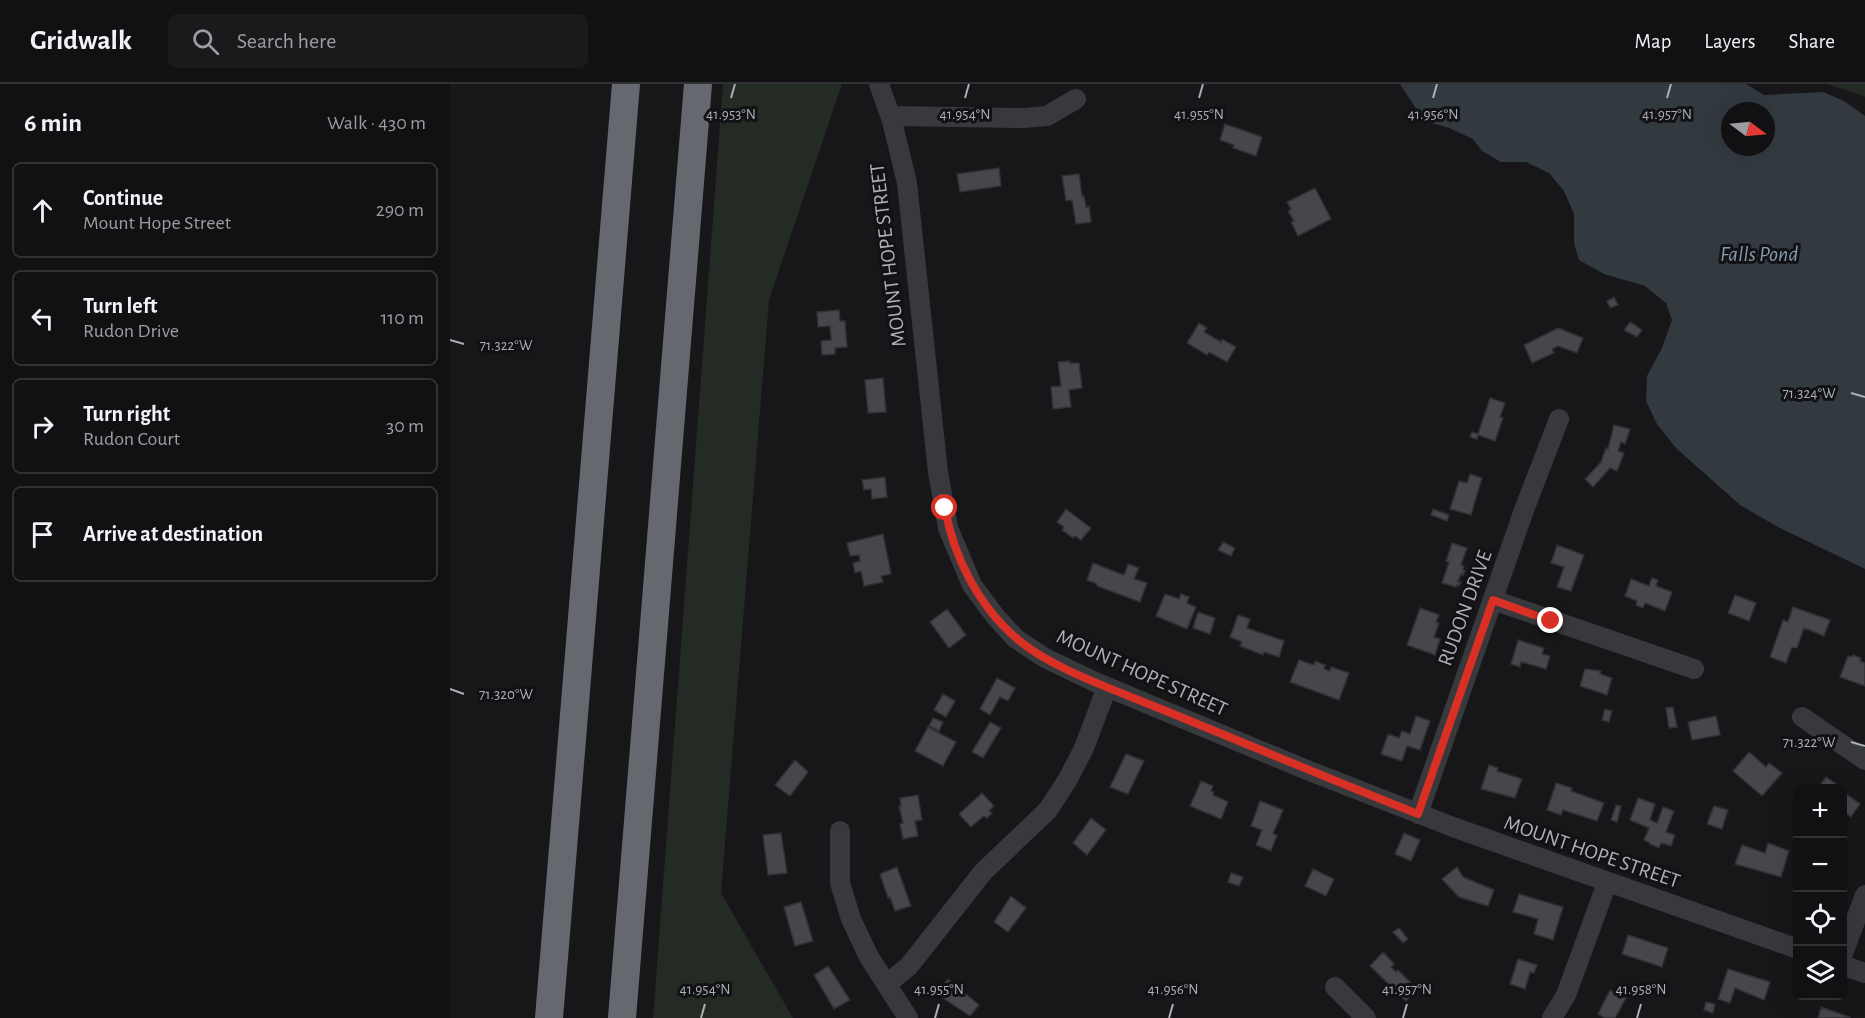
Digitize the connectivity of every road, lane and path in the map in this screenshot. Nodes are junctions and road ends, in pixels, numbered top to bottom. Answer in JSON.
{"nodes":[{"id":1,"x":626,"y":84,"type":"edge"},
{"id":2,"x":698,"y":84,"type":"edge"},
{"id":3,"x":879,"y":84,"type":"edge"},
{"id":4,"x":1076,"y":99,"type":"dead end"},
{"id":5,"x":891,"y":116,"type":"junction"},
{"id":6,"x":1559,"y":419,"type":"dead end"},
{"id":7,"x":1493,"y":600,"type":"junction"},
{"id":8,"x":1694,"y":669,"type":"dead end"},
{"id":9,"x":1107,"y":687,"type":"junction"},
{"id":10,"x":1802,"y":717,"type":"dead end"},
{"id":11,"x":1865,"y":760,"type":"edge"},
{"id":12,"x":1418,"y":814,"type":"junction"},
{"id":13,"x":840,"y":831,"type":"dead end"},
{"id":14,"x":1607,"y":883,"type":"junction"},
{"id":15,"x":1865,"y":895,"type":"edge"},
{"id":16,"x":1846,"y":946,"type":"edge"},
{"id":17,"x":1793,"y":948,"type":"edge"},
{"id":18,"x":1847,"y":967,"type":"edge"},
{"id":19,"x":1865,"y":973,"type":"edge"},
{"id":20,"x":887,"y":984,"type":"junction"},
{"id":21,"x":1335,"y":987,"type":"dead end"},
{"id":22,"x":549,"y":1018,"type":"edge"},
{"id":23,"x":622,"y":1018,"type":"edge"},
{"id":24,"x":908,"y":1018,"type":"edge"},
{"id":25,"x":1366,"y":1018,"type":"edge"},
{"id":26,"x":1552,"y":1018,"type":"edge"}],
"edges":[{"from":1,"to":22,"type":"highway"},
{"from":2,"to":23,"type":"highway"},
{"from":3,"to":5,"type":"street","name":"MOUNT HOPE STREET"},
{"from":4,"to":5,"type":"street"},
{"from":5,"to":9,"type":"street","name":"MOUNT HOPE STREET"},
{"from":6,"to":7,"type":"street","name":"RUDON DRIVE"},
{"from":7,"to":8,"type":"street"},
{"from":7,"to":12,"type":"street","name":"RUDON DRIVE"},
{"from":9,"to":12,"type":"street","name":"MOUNT HOPE STREET"},
{"from":9,"to":20,"type":"street"},
{"from":10,"to":11,"type":"street"},
{"from":12,"to":14,"type":"street","name":"MOUNT HOPE STREET"},
{"from":13,"to":20,"type":"street"},
{"from":14,"to":17,"type":"street","name":"MOUNT HOPE STREET"},
{"from":14,"to":26,"type":"street"},
{"from":15,"to":16,"type":"street"},
{"from":18,"to":19,"type":"street"},
{"from":20,"to":24,"type":"street"},
{"from":21,"to":25,"type":"street"}]}
